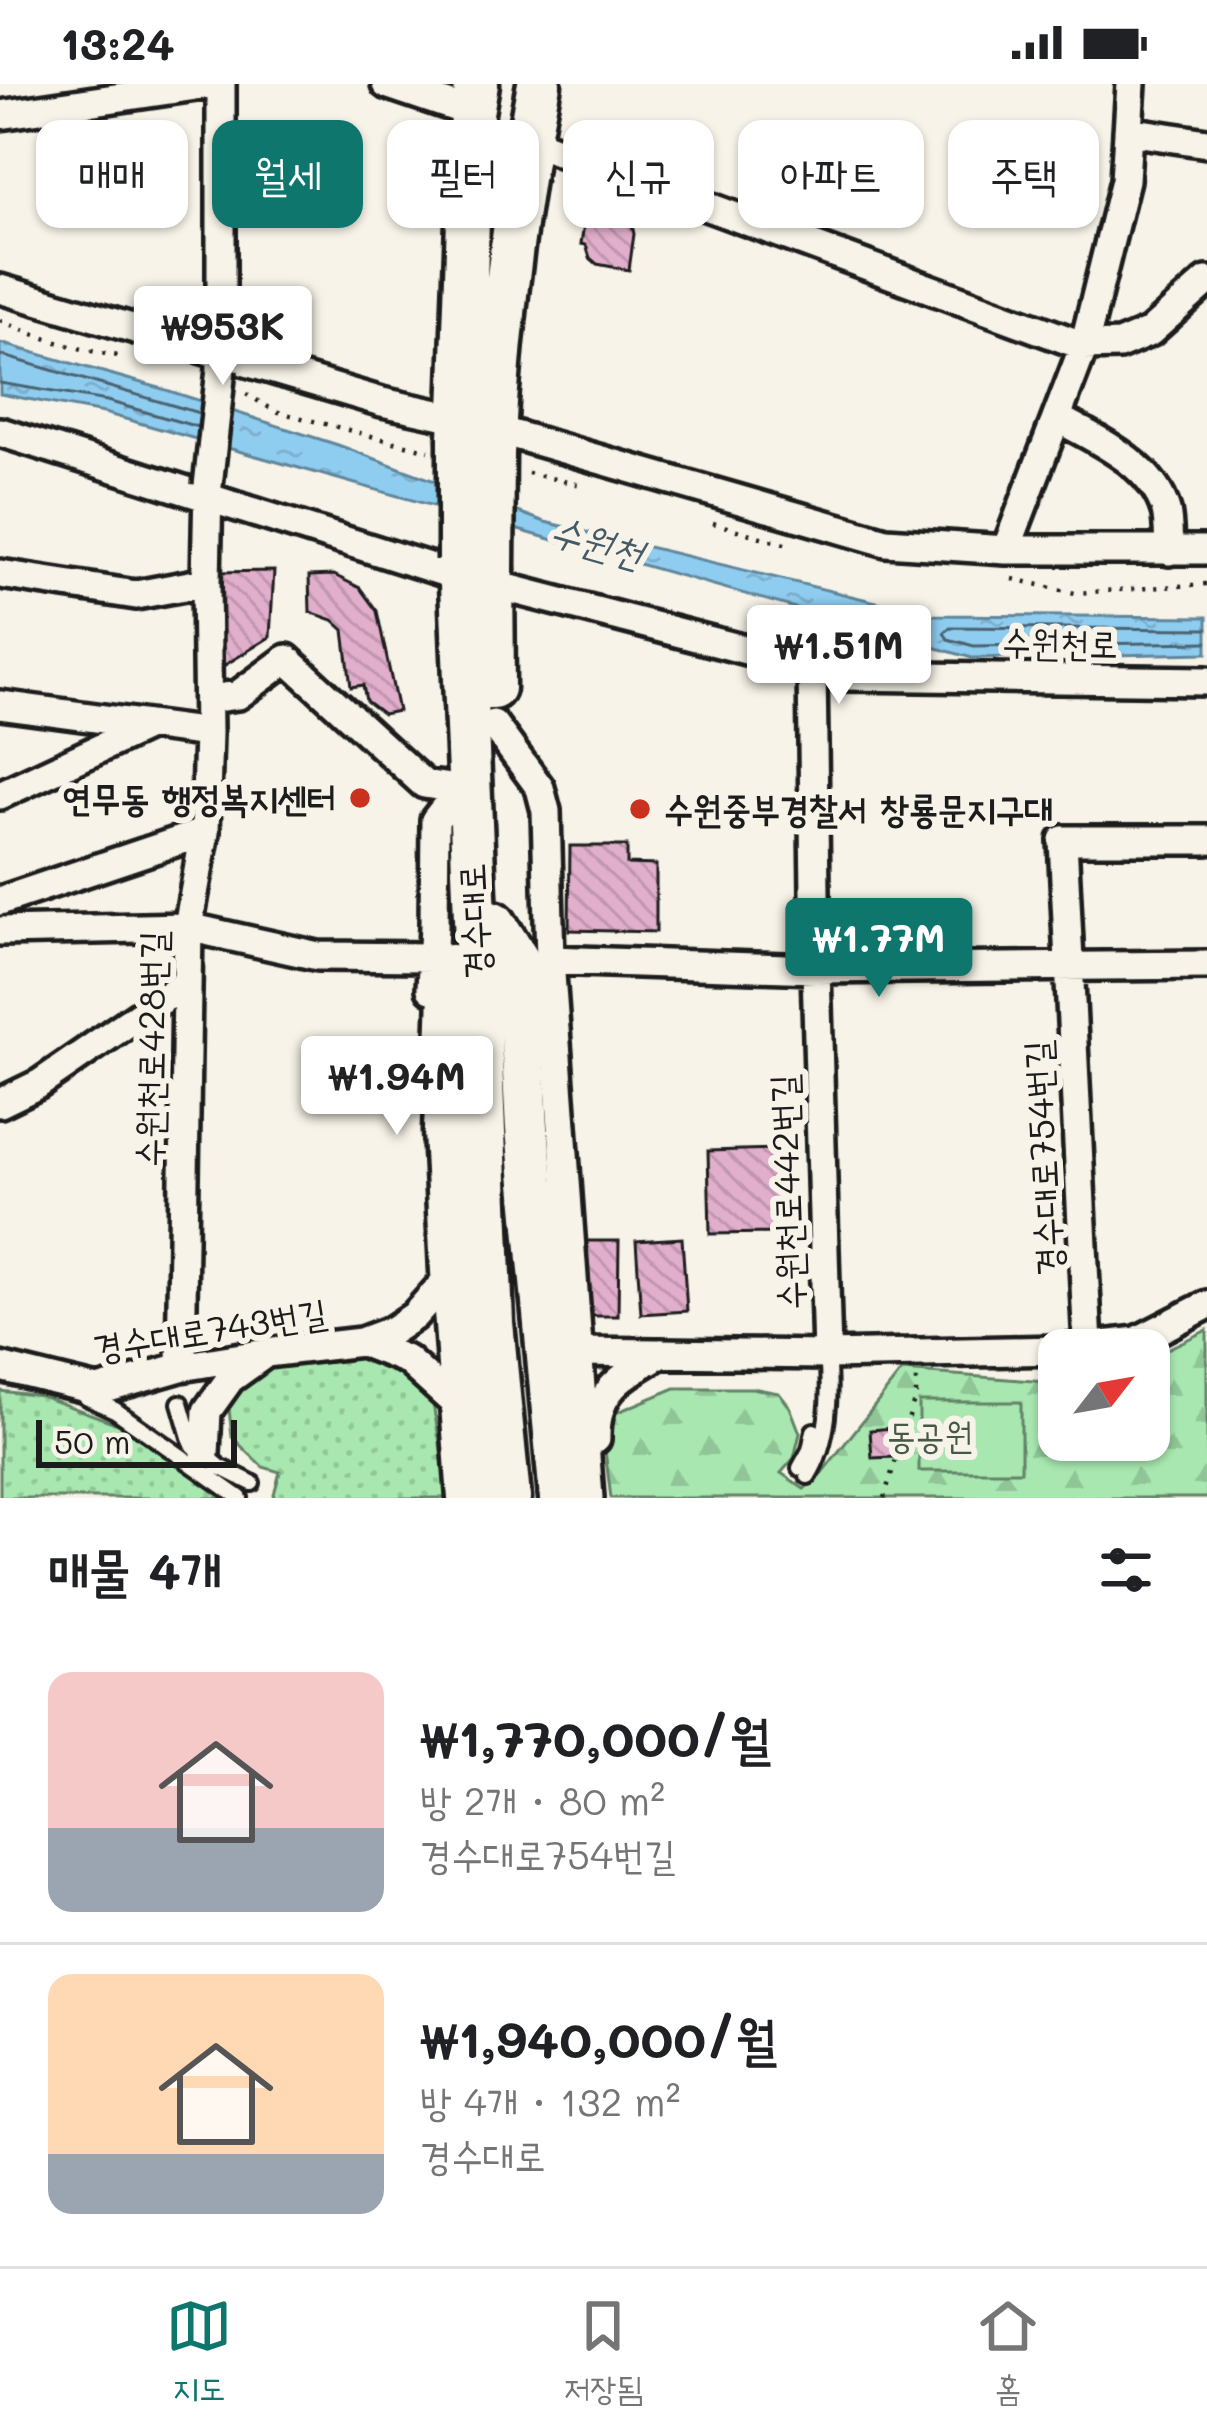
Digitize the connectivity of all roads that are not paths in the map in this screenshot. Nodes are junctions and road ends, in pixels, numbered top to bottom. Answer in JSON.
{"nodes":[{"id":1,"x":210,"y":84,"type":"edge"},
{"id":2,"x":221,"y":84,"type":"edge"},
{"id":3,"x":386,"y":84,"type":"edge"},
{"id":4,"x":539,"y":84,"type":"edge"},
{"id":5,"x":1131,"y":84,"type":"edge"},
{"id":6,"x":474,"y":98,"type":"edge"},
{"id":7,"x":0,"y":115,"type":"edge"},
{"id":8,"x":532,"y":120,"type":"edge"},
{"id":9,"x":1128,"y":131,"type":"junction"},
{"id":10,"x":1207,"y":143,"type":"edge"},
{"id":11,"x":539,"y":144,"type":"edge"},
{"id":12,"x":516,"y":228,"type":"edge"},
{"id":13,"x":1207,"y":281,"type":"edge"},
{"id":14,"x":0,"y":289,"type":"edge"},
{"id":15,"x":1084,"y":346,"type":"junction"},
{"id":16,"x":221,"y":362,"type":"junction"},
{"id":17,"x":1057,"y":418,"type":"junction"},
{"id":18,"x":0,"y":431,"type":"edge"},
{"id":19,"x":477,"y":435,"type":"junction"},
{"id":20,"x":207,"y":490,"type":"junction"},
{"id":21,"x":1006,"y":550,"type":"junction"},
{"id":22,"x":1207,"y":550,"type":"edge"},
{"id":23,"x":1169,"y":551,"type":"junction"},
{"id":24,"x":476,"y":573,"type":"junction"},
{"id":25,"x":0,"y":574,"type":"edge"},
{"id":26,"x":206,"y":582,"type":"junction"},
{"id":27,"x":812,"y":667,"type":"junction"},
{"id":28,"x":1207,"y":681,"type":"edge"},
{"id":29,"x":209,"y":699,"type":"junction"},
{"id":30,"x":0,"y":705,"type":"edge"},
{"id":31,"x":148,"y":726,"type":"junction"},
{"id":32,"x":208,"y":733,"type":"junction"},
{"id":33,"x":465,"y":766,"type":"junction"},
{"id":34,"x":0,"y":795,"type":"edge"},
{"id":35,"x":205,"y":832,"type":"junction"},
{"id":36,"x":1207,"y":840,"type":"edge"},
{"id":37,"x":0,"y":901,"type":"edge"},
{"id":38,"x":494,"y":923,"type":"junction"},
{"id":39,"x":188,"y":927,"type":"junction"},
{"id":40,"x":0,"y":932,"type":"edge"},
{"id":41,"x":433,"y":957,"type":"junction"},
{"id":42,"x":550,"y":960,"type":"junction"},
{"id":43,"x":1207,"y":965,"type":"edge"},
{"id":44,"x":1069,"y":966,"type":"junction"},
{"id":45,"x":816,"y":969,"type":"junction"},
{"id":46,"x":187,"y":982,"type":"junction"},
{"id":47,"x":0,"y":1103,"type":"edge"},
{"id":48,"x":440,"y":1287,"type":"junction"},
{"id":49,"x":1207,"y":1305,"type":"edge"},
{"id":50,"x":1087,"y":1329,"type":"edge"},
{"id":51,"x":1160,"y":1329,"type":"edge"},
{"id":52,"x":362,"y":1342,"type":"junction"},
{"id":53,"x":1038,"y":1350,"type":"edge"},
{"id":54,"x":576,"y":1352,"type":"junction"},
{"id":55,"x":266,"y":1353,"type":"junction"},
{"id":56,"x":661,"y":1353,"type":"junction"},
{"id":57,"x":827,"y":1355,"type":"junction"},
{"id":58,"x":0,"y":1366,"type":"edge"},
{"id":59,"x":181,"y":1367,"type":"junction"},
{"id":60,"x":37,"y":1376,"type":"junction"},
{"id":61,"x":449,"y":1398,"type":"junction"},
{"id":62,"x":196,"y":1457,"type":"junction"},
{"id":63,"x":585,"y":1460,"type":"junction"},
{"id":64,"x":804,"y":1472,"type":"dead end"},
{"id":65,"x":253,"y":1483,"type":"dead end"},
{"id":66,"x":240,"y":1498,"type":"edge"},
{"id":67,"x":459,"y":1498,"type":"edge"},
{"id":68,"x":469,"y":1498,"type":"edge"},
{"id":69,"x":509,"y":1498,"type":"edge"},
{"id":70,"x":535,"y":1498,"type":"edge"},
{"id":71,"x":561,"y":1498,"type":"edge"},
{"id":72,"x":589,"y":1498,"type":"edge"}],
"edges":[{"from":1,"to":7,"type":"street"},
{"from":2,"to":16,"type":"street","name":"수원천로428번길"},
{"from":3,"to":6,"type":"street"},
{"from":4,"to":8,"type":"main road"},
{"from":5,"to":9,"type":"street"},
{"from":6,"to":19,"type":"main road"},
{"from":9,"to":10,"type":"street"},
{"from":9,"to":15,"type":"street"},
{"from":11,"to":15,"type":"street"},
{"from":12,"to":19,"type":"main road"},
{"from":13,"to":15,"type":"street"},
{"from":14,"to":16,"type":"street"},
{"from":15,"to":17,"type":"street"},
{"from":16,"to":19,"type":"street"},
{"from":16,"to":20,"type":"street","name":"수원천로428번길","bridge":true},
{"from":17,"to":21,"type":"street"},
{"from":17,"to":23,"type":"street"},
{"from":18,"to":20,"type":"street","name":"수원천로"},
{"from":19,"to":21,"type":"street"},
{"from":19,"to":24,"type":"main road","name":"경수대로","bridge":true},
{"from":20,"to":24,"type":"street","name":"수원천로"},
{"from":20,"to":26,"type":"street","name":"수원천로428번길"},
{"from":21,"to":23,"type":"street"},
{"from":22,"to":23,"type":"street"},
{"from":24,"to":27,"type":"street","name":"수원천로"},
{"from":24,"to":33,"type":"main road","name":"경수대로"},
{"from":25,"to":26,"type":"street"},
{"from":26,"to":29,"type":"street","name":"수원천로428번길"},
{"from":27,"to":28,"type":"street","name":"수원천로"},
{"from":27,"to":45,"type":"street","name":"수원천로442번길"},
{"from":29,"to":32,"type":"street","name":"수원천로428번길"},
{"from":29,"to":33,"type":"street"},
{"from":30,"to":31,"type":"street"},
{"from":31,"to":32,"type":"street"},
{"from":31,"to":34,"type":"street"},
{"from":32,"to":35,"type":"street","name":"수원천로428번길"},
{"from":33,"to":38,"type":"main road","name":"경수대로"},
{"from":33,"to":41,"type":"street"},
{"from":33,"to":42,"type":"street"},
{"from":33,"to":68,"type":"main road"},
{"from":33,"to":69,"type":"main road","name":"경수대로"},
{"from":35,"to":37,"type":"street"},
{"from":35,"to":39,"type":"street","name":"수원천로428번길"},
{"from":36,"to":44,"type":"street","name":"경수대로754번길"},
{"from":38,"to":70,"type":"main road","name":"경수대로"},
{"from":38,"to":71,"type":"main road"},
{"from":39,"to":40,"type":"street"},
{"from":39,"to":41,"type":"street"},
{"from":39,"to":46,"type":"street","name":"수원천로428번길"},
{"from":41,"to":48,"type":"street"},
{"from":42,"to":45,"type":"street"},
{"from":42,"to":54,"type":"street"},
{"from":43,"to":44,"type":"street"},
{"from":44,"to":45,"type":"street"},
{"from":44,"to":50,"type":"street","name":"경수대로754번길"},
{"from":45,"to":57,"type":"street","name":"수원천로442번길"},
{"from":46,"to":47,"type":"street"},
{"from":46,"to":59,"type":"street","name":"수원천로428번길"},
{"from":48,"to":52,"type":"street","name":"경수대로743번길"},
{"from":48,"to":61,"type":"street"},
{"from":49,"to":51,"type":"street"},
{"from":52,"to":55,"type":"street","name":"경수대로743번길"},
{"from":52,"to":61,"type":"street","name":"경수대로743번길"},
{"from":53,"to":57,"type":"street"},
{"from":54,"to":56,"type":"street"},
{"from":54,"to":63,"type":"street"},
{"from":55,"to":59,"type":"street","name":"경수대로743번길"},
{"from":55,"to":62,"type":"street"},
{"from":56,"to":57,"type":"street"},
{"from":56,"to":63,"type":"street"},
{"from":57,"to":64,"type":"lane"},
{"from":58,"to":60,"type":"street","name":"경수대로743번길"},
{"from":59,"to":60,"type":"street","name":"경수대로743번길"},
{"from":59,"to":62,"type":"lane"},
{"from":60,"to":62,"type":"lane"},
{"from":61,"to":67,"type":"street"},
{"from":62,"to":65,"type":"lane"},
{"from":62,"to":66,"type":"lane"},
{"from":63,"to":72,"type":"street"}]}
